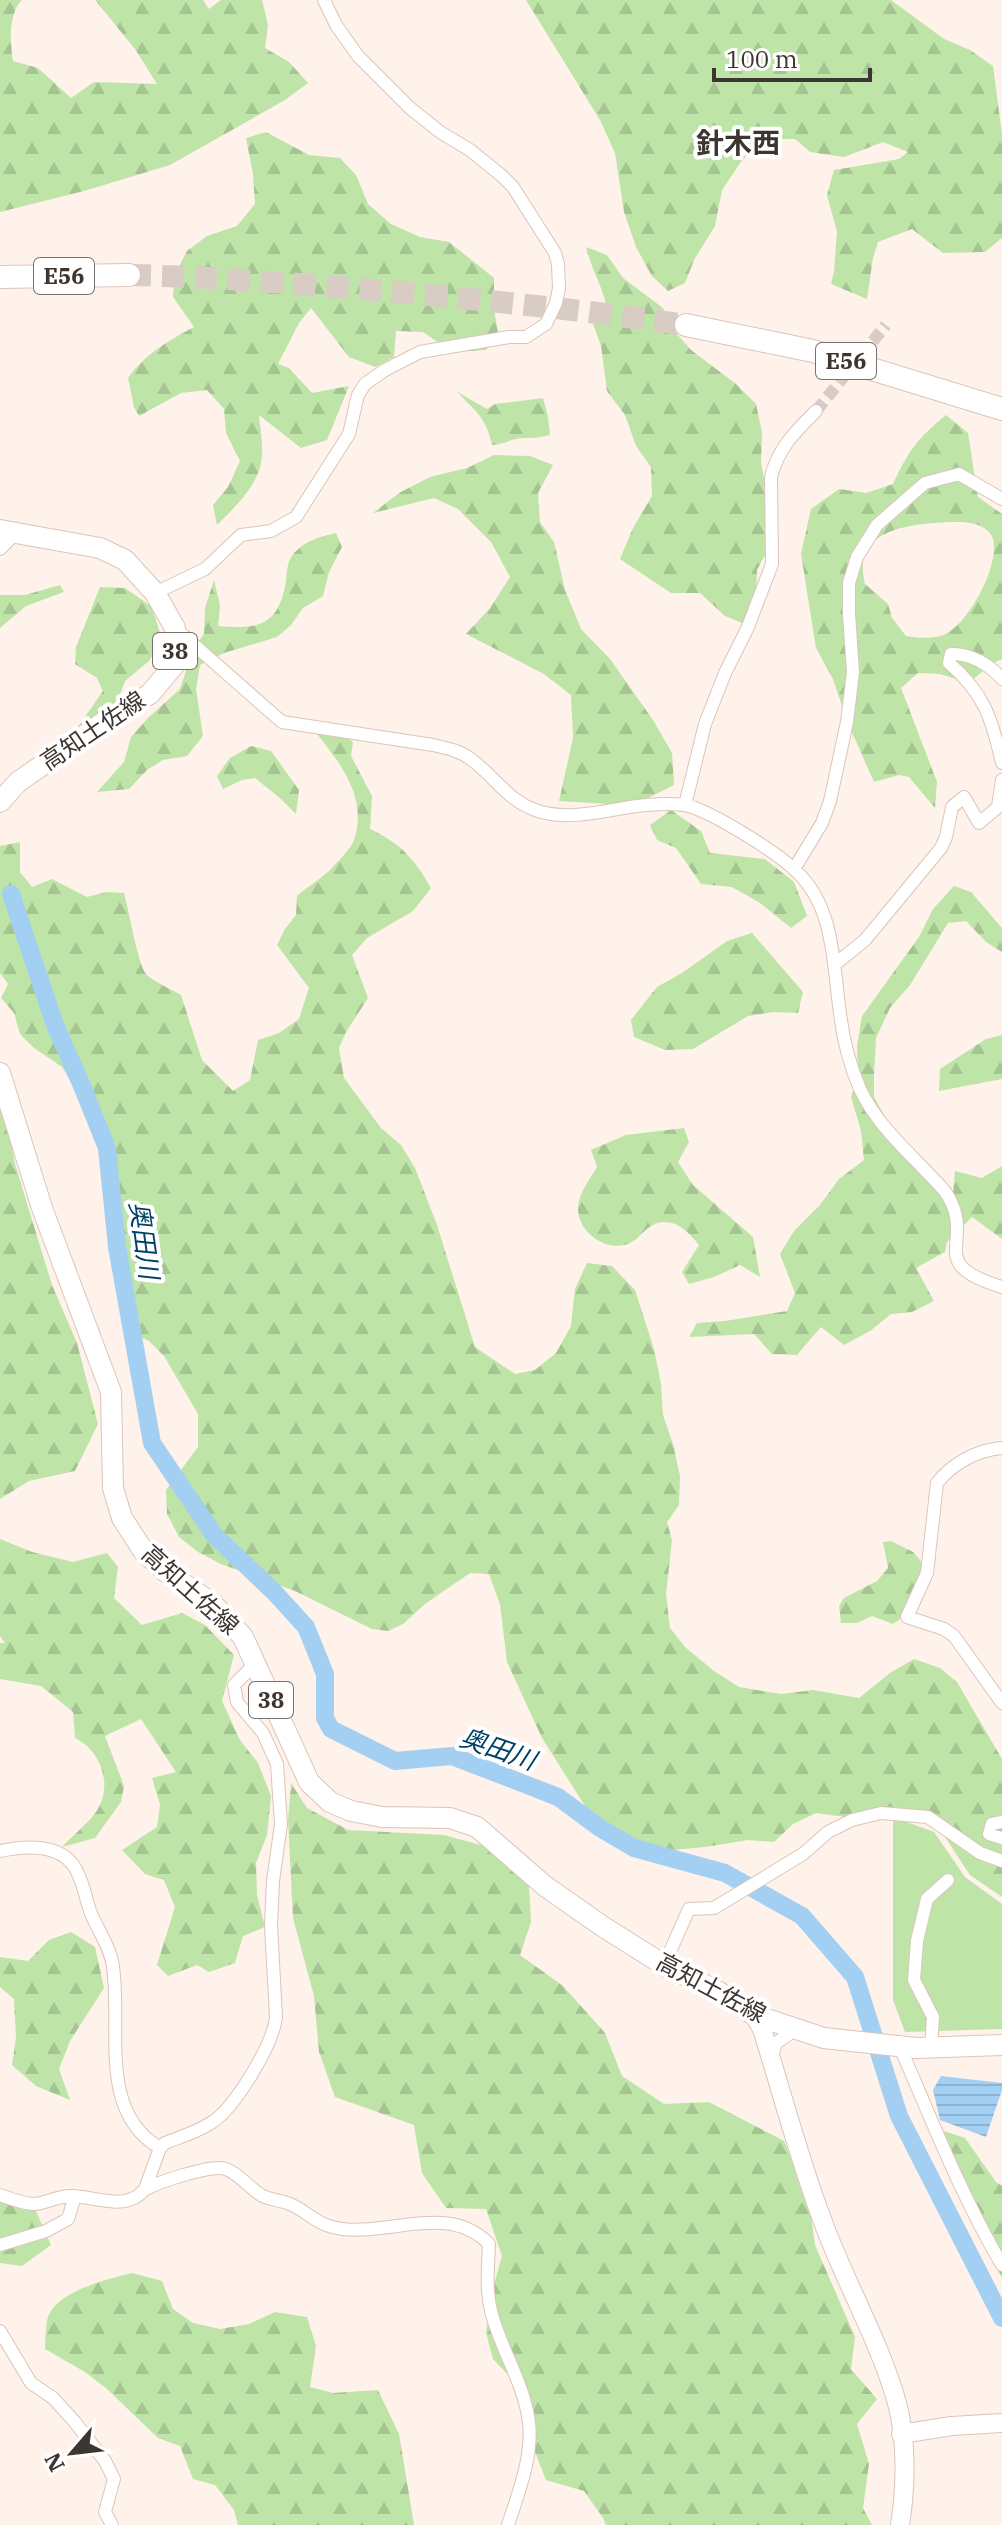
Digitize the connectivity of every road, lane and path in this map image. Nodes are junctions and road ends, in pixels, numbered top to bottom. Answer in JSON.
{"nodes":[{"id":1,"x":324,"y":0,"type":"edge"},
{"id":2,"x":129,"y":275,"type":"tunnel mouth"},
{"id":3,"x":0,"y":277,"type":"edge"},
{"id":4,"x":686,"y":325,"type":"tunnel mouth"},
{"id":5,"x":1002,"y":409,"type":"edge"},
{"id":6,"x":816,"y":411,"type":"tunnel mouth"},
{"id":7,"x":1002,"y":499,"type":"edge"},
{"id":8,"x":5,"y":538,"type":"edge"},
{"id":9,"x":155,"y":593,"type":"junction"},
{"id":10,"x":175,"y":628,"type":"junction"},
{"id":11,"x":1002,"y":679,"type":"edge"},
{"id":12,"x":1002,"y":763,"type":"edge"},
{"id":13,"x":1002,"y":780,"type":"edge"},
{"id":14,"x":0,"y":802,"type":"edge"},
{"id":15,"x":685,"y":805,"type":"junction"},
{"id":16,"x":794,"y":869,"type":"junction"},
{"id":17,"x":834,"y":965,"type":"junction"},
{"id":18,"x":0,"y":1073,"type":"edge"},
{"id":19,"x":1002,"y":1287,"type":"edge"},
{"id":20,"x":1002,"y":1448,"type":"edge"},
{"id":21,"x":254,"y":1665,"type":"junction"},
{"id":22,"x":1002,"y":1703,"type":"edge"},
{"id":23,"x":1002,"y":1822,"type":"edge"},
{"id":24,"x":1002,"y":1838,"type":"edge"},
{"id":25,"x":0,"y":1851,"type":"edge"},
{"id":26,"x":1002,"y":1861,"type":"edge"},
{"id":27,"x":948,"y":1880,"type":"dead end"},
{"id":28,"x":664,"y":1965,"type":"junction"},
{"id":29,"x":754,"y":2015,"type":"junction"},
{"id":30,"x":797,"y":2029,"type":"junction"},
{"id":31,"x":1002,"y":2045,"type":"edge"},
{"id":32,"x":896,"y":2046,"type":"junction"},
{"id":33,"x":931,"y":2048,"type":"junction"},
{"id":34,"x":771,"y":2059,"type":"junction"},
{"id":35,"x":160,"y":2148,"type":"junction"},
{"id":36,"x":145,"y":2189,"type":"junction"},
{"id":37,"x":0,"y":2195,"type":"edge"},
{"id":38,"x":75,"y":2196,"type":"junction"},
{"id":39,"x":0,"y":2245,"type":"edge"},
{"id":40,"x":1002,"y":2265,"type":"edge"},
{"id":41,"x":0,"y":2331,"type":"edge"},
{"id":42,"x":1002,"y":2423,"type":"edge"},
{"id":43,"x":901,"y":2434,"type":"junction"},
{"id":44,"x":112,"y":2525,"type":"edge"},
{"id":45,"x":508,"y":2525,"type":"edge"},
{"id":46,"x":900,"y":2525,"type":"edge"}],
"edges":[{"from":1,"to":9,"type":"street"},
{"from":2,"to":3,"type":"highway","number":"E56"},
{"from":4,"to":5,"type":"highway","number":"E56"},
{"from":6,"to":15,"type":"street"},
{"from":7,"to":16,"type":"street"},
{"from":8,"to":9,"type":"main road","number":"38"},
{"from":9,"to":10,"type":"main road","number":"38"},
{"from":10,"to":14,"type":"main road","name":"高知土佐線","number":"38"},
{"from":10,"to":15,"type":"street"},
{"from":11,"to":12,"type":"street"},
{"from":13,"to":17,"type":"street"},
{"from":15,"to":16,"type":"street"},
{"from":16,"to":17,"type":"street"},
{"from":17,"to":19,"type":"street"},
{"from":18,"to":21,"type":"main road","name":"高知土佐線","number":"38"},
{"from":20,"to":22,"type":"street"},
{"from":21,"to":28,"type":"main road","name":"高知土佐線","number":"38"},
{"from":21,"to":35,"type":"street"},
{"from":23,"to":24,"type":"street"},
{"from":25,"to":35,"type":"street"},
{"from":26,"to":28,"type":"street"},
{"from":27,"to":33,"type":"street"},
{"from":28,"to":29,"type":"main road","name":"高知土佐線","number":"38"},
{"from":29,"to":30,"type":"main road","name":"高知土佐線","number":"38"},
{"from":29,"to":34,"type":"street"},
{"from":30,"to":32,"type":"main road","name":"高知土佐線","number":"38"},
{"from":30,"to":34,"type":"street"},
{"from":31,"to":33,"type":"main road","name":"高知土佐線","number":"38"},
{"from":32,"to":33,"type":"main road","name":"高知土佐線","number":"38"},
{"from":32,"to":40,"type":"street"},
{"from":34,"to":43,"type":"street"},
{"from":35,"to":36,"type":"street"},
{"from":36,"to":38,"type":"street"},
{"from":36,"to":45,"type":"street"},
{"from":37,"to":38,"type":"street"},
{"from":38,"to":39,"type":"street"},
{"from":41,"to":44,"type":"street"},
{"from":42,"to":43,"type":"street"},
{"from":43,"to":46,"type":"street"}]}
